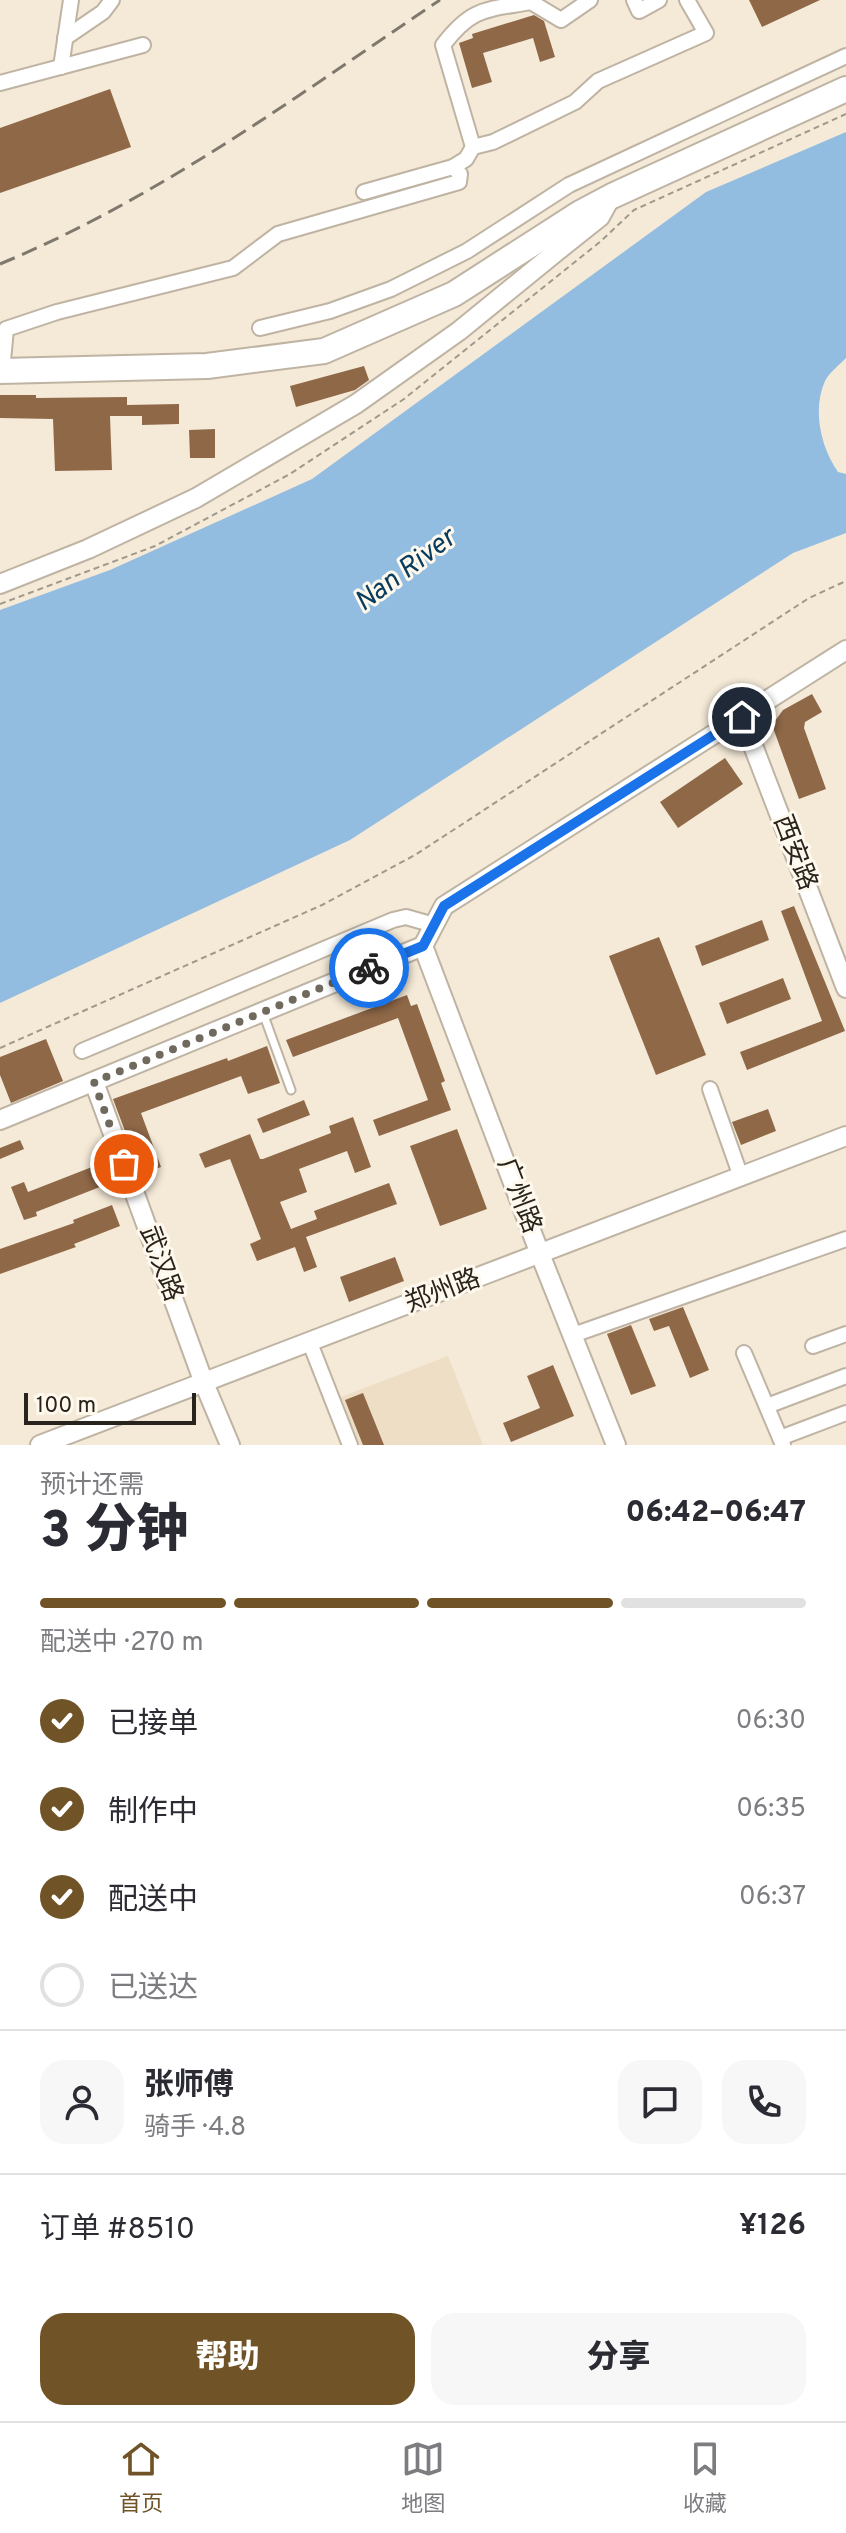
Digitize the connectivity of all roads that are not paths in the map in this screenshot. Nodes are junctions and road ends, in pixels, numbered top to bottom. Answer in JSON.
{"nodes":[{"id":1,"x":71,"y":0,"type":"edge"},
{"id":2,"x":112,"y":0,"type":"edge"},
{"id":3,"x":590,"y":0,"type":"edge"},
{"id":4,"x":634,"y":0,"type":"edge"},
{"id":5,"x":659,"y":0,"type":"edge"},
{"id":6,"x":687,"y":0,"type":"edge"},
{"id":7,"x":65,"y":38,"type":"junction"},
{"id":8,"x":143,"y":45,"type":"dead end"},
{"id":9,"x":846,"y":56,"type":"edge"},
{"id":10,"x":61,"y":67,"type":"junction"},
{"id":11,"x":846,"y":78,"type":"edge"},
{"id":12,"x":0,"y":83,"type":"edge"},
{"id":13,"x":846,"y":89,"type":"edge"},
{"id":14,"x":473,"y":147,"type":"junction"},
{"id":15,"x":453,"y":167,"type":"junction"},
{"id":16,"x":634,"y":181,"type":"junction"},
{"id":17,"x":364,"y":192,"type":"dead end"},
{"id":18,"x":551,"y":243,"type":"junction"},
{"id":19,"x":260,"y":328,"type":"dead end"},
{"id":20,"x":1,"y":365,"type":"edge"},
{"id":21,"x":0,"y":584,"type":"edge"},
{"id":22,"x":846,"y":650,"type":"edge"},
{"id":23,"x":742,"y":717,"type":"junction"},
{"id":24,"x":434,"y":925,"type":"junction"},
{"id":25,"x":423,"y":946,"type":"junction"},
{"id":26,"x":846,"y":988,"type":"edge"},
{"id":27,"x":263,"y":1011,"type":"junction"},
{"id":28,"x":82,"y":1051,"type":"dead end"},
{"id":29,"x":94,"y":1082,"type":"junction"},
{"id":30,"x":710,"y":1089,"type":"dead end"},
{"id":31,"x":291,"y":1090,"type":"dead end"},
{"id":32,"x":0,"y":1120,"type":"edge"},
{"id":33,"x":846,"y":1136,"type":"edge"},
{"id":34,"x":741,"y":1177,"type":"junction"},
{"id":35,"x":846,"y":1239,"type":"edge"},
{"id":36,"x":540,"y":1254,"type":"junction"},
{"id":37,"x":846,"y":1334,"type":"edge"},
{"id":38,"x":573,"y":1335,"type":"junction"},
{"id":39,"x":310,"y":1343,"type":"junction"},
{"id":40,"x":813,"y":1346,"type":"dead end"},
{"id":41,"x":744,"y":1353,"type":"dead end"},
{"id":42,"x":846,"y":1376,"type":"edge"},
{"id":43,"x":204,"y":1383,"type":"junction"},
{"id":44,"x":767,"y":1406,"type":"junction"},
{"id":45,"x":846,"y":1413,"type":"edge"},
{"id":46,"x":782,"y":1442,"type":"edge"},
{"id":47,"x":40,"y":1445,"type":"edge"},
{"id":48,"x":230,"y":1445,"type":"edge"},
{"id":49,"x":350,"y":1445,"type":"edge"},
{"id":50,"x":616,"y":1445,"type":"edge"}],
"edges":[{"from":1,"to":7,"type":"street"},
{"from":2,"to":7,"type":"street"},
{"from":3,"to":14,"type":"street"},
{"from":4,"to":5,"type":"street"},
{"from":6,"to":14,"type":"street"},
{"from":7,"to":10,"type":"street"},
{"from":8,"to":10,"type":"street"},
{"from":9,"to":19,"type":"street"},
{"from":10,"to":12,"type":"street"},
{"from":11,"to":16,"type":"highway"},
{"from":13,"to":16,"type":"highway"},
{"from":14,"to":15,"type":"street"},
{"from":15,"to":17,"type":"street"},
{"from":15,"to":20,"type":"street"},
{"from":16,"to":18,"type":"highway"},
{"from":16,"to":20,"type":"highway"},
{"from":18,"to":20,"type":"highway"},
{"from":18,"to":21,"type":"street"},
{"from":22,"to":23,"type":"street"},
{"from":23,"to":24,"type":"street"},
{"from":23,"to":26,"type":"street","name":"西安路"},
{"from":24,"to":25,"type":"street"},
{"from":24,"to":28,"type":"street"},
{"from":25,"to":27,"type":"street"},
{"from":25,"to":36,"type":"street","name":"广州路"},
{"from":27,"to":29,"type":"street"},
{"from":27,"to":31,"type":"lane"},
{"from":29,"to":32,"type":"street"},
{"from":29,"to":43,"type":"street","name":"武汉路"},
{"from":30,"to":34,"type":"street"},
{"from":33,"to":34,"type":"street","name":"郑州路"},
{"from":34,"to":36,"type":"street","name":"郑州路"},
{"from":35,"to":38,"type":"street"},
{"from":36,"to":38,"type":"street","name":"广州路"},
{"from":36,"to":39,"type":"street","name":"郑州路"},
{"from":37,"to":40,"type":"street"},
{"from":38,"to":50,"type":"street","name":"广州路"},
{"from":39,"to":43,"type":"street","name":"郑州路"},
{"from":39,"to":49,"type":"street"},
{"from":41,"to":44,"type":"street"},
{"from":42,"to":44,"type":"street"},
{"from":43,"to":47,"type":"street","name":"郑州路"},
{"from":43,"to":48,"type":"street","name":"武汉路"},
{"from":44,"to":46,"type":"street"},
{"from":45,"to":46,"type":"street"}]}
